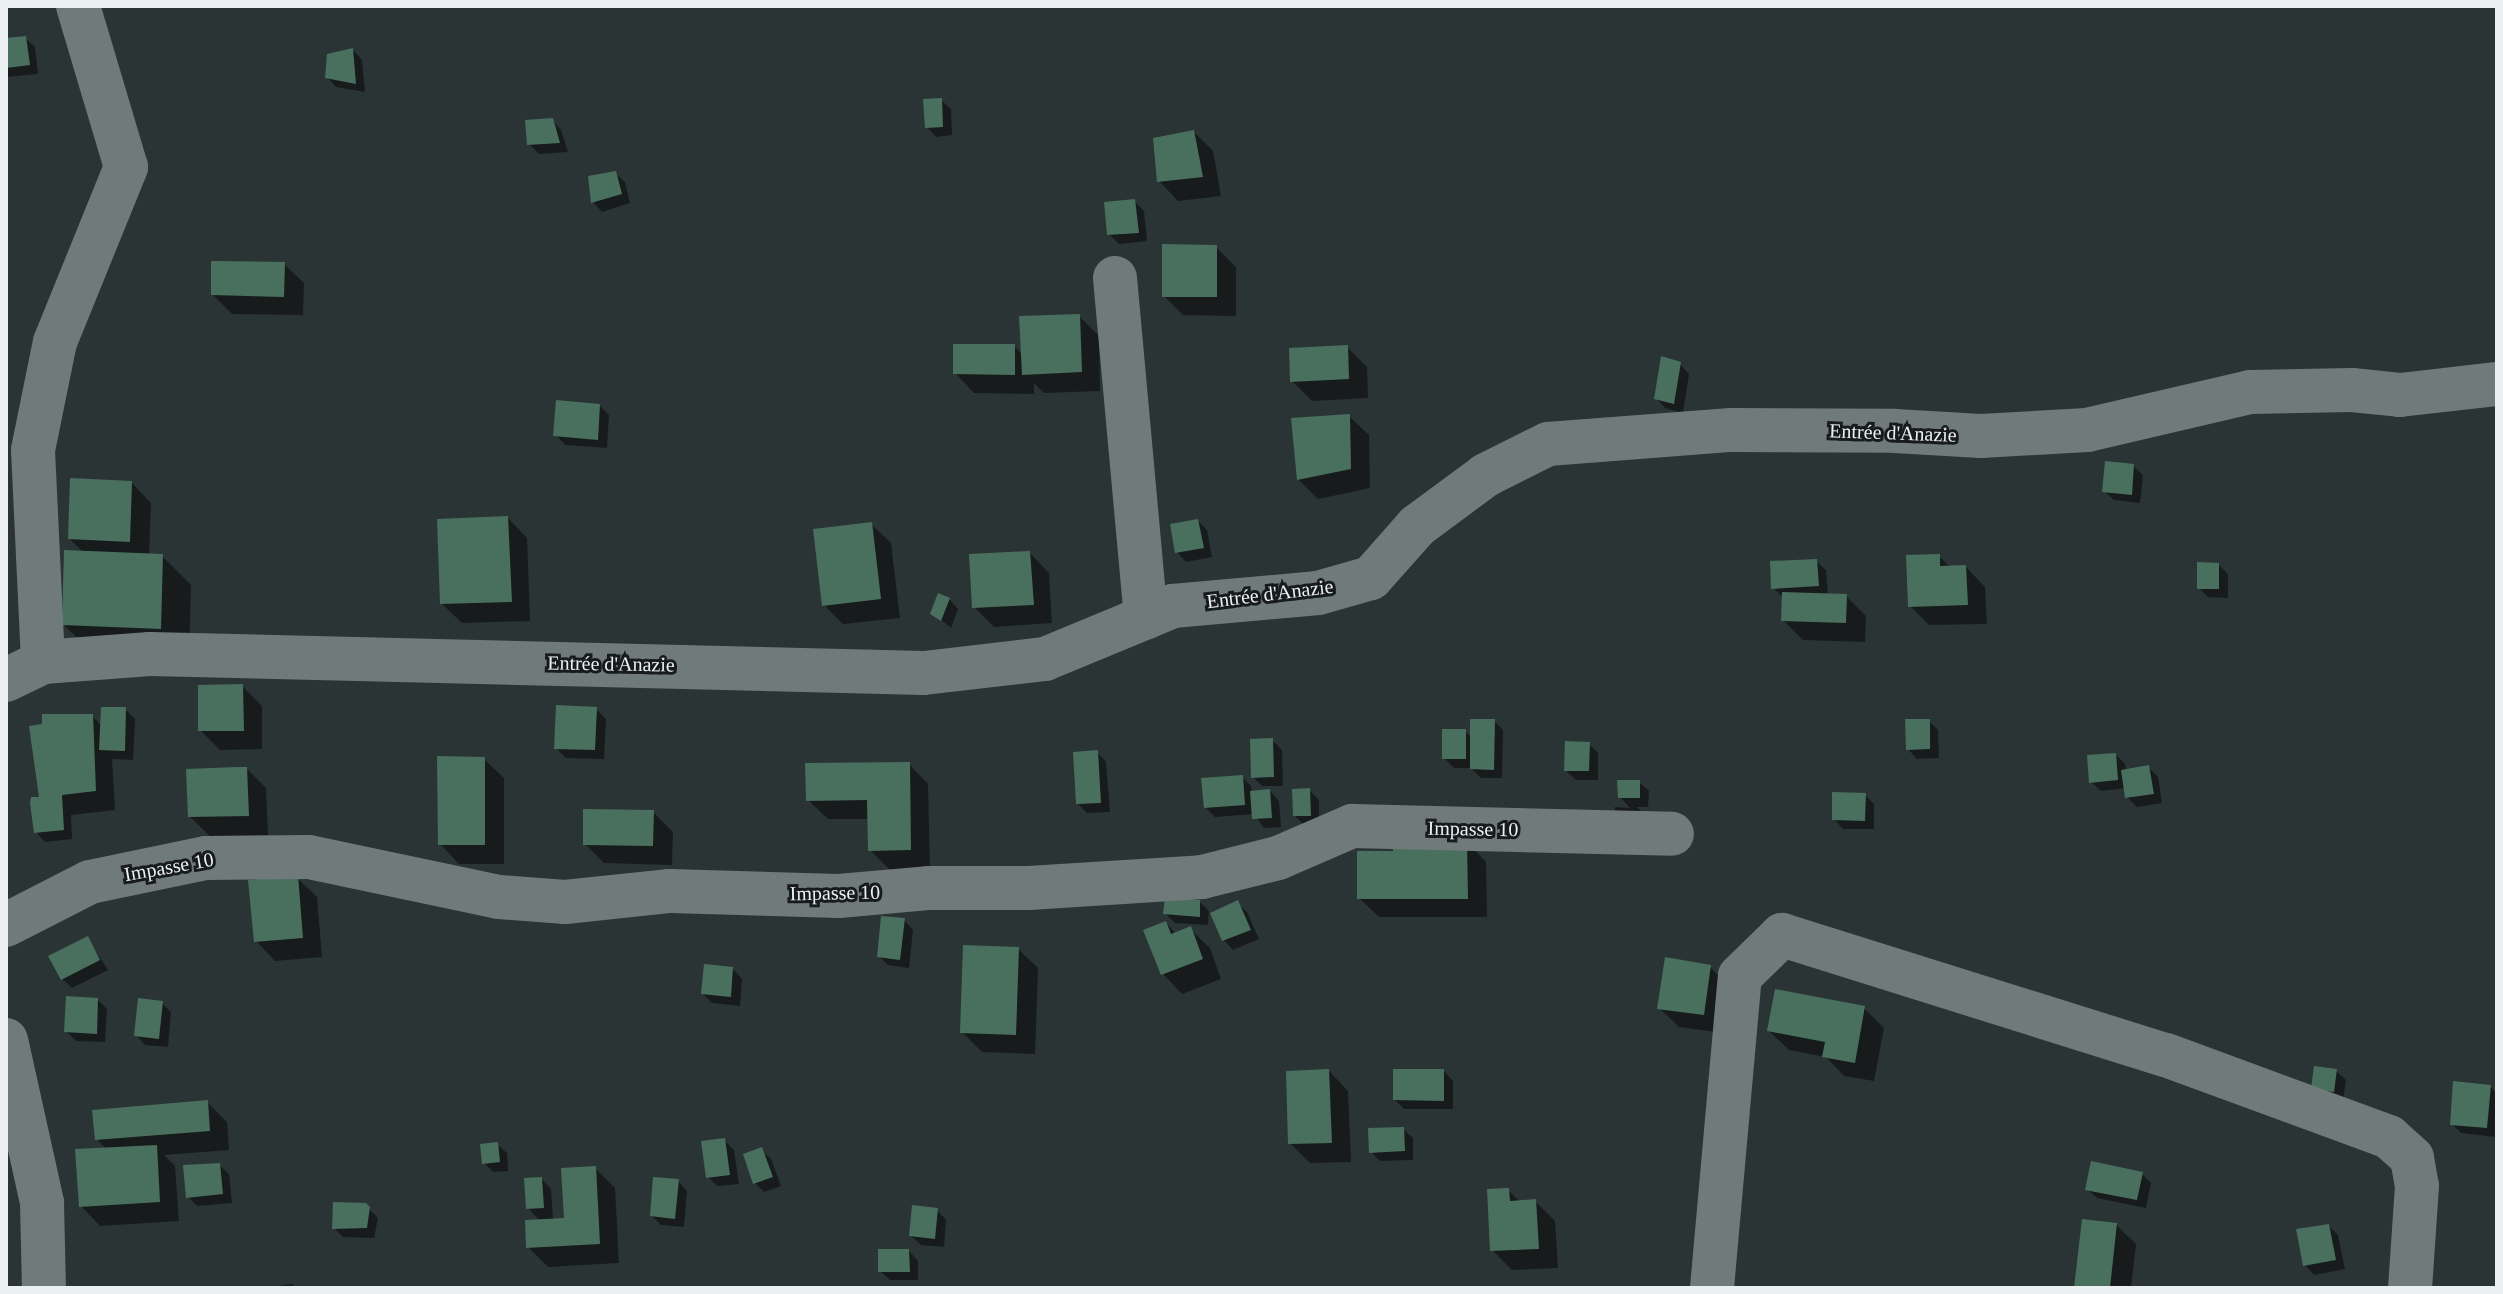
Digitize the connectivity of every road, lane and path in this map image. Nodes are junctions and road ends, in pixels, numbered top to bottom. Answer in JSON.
{"nodes":[{"id":1,"x":78,"y":6,"type":"edge"},
{"id":2,"x":1115,"y":278,"type":"dead end"},
{"id":3,"x":2497,"y":384,"type":"edge"},
{"id":4,"x":1146,"y":618,"type":"junction"},
{"id":5,"x":24,"y":671,"type":"edge"},
{"id":6,"x":1672,"y":834,"type":"dead end"},
{"id":7,"x":6,"y":925,"type":"edge"},
{"id":8,"x":6,"y":1040,"type":"edge"},
{"id":9,"x":44,"y":1288,"type":"edge"},
{"id":10,"x":1712,"y":1288,"type":"edge"},
{"id":11,"x":2410,"y":1288,"type":"edge"}],
"edges":[{"from":1,"to":5,"type":"street"},
{"from":2,"to":4,"type":"street"},
{"from":3,"to":4,"type":"street","name":"Entrée d'Anazie"},
{"from":4,"to":5,"type":"street","name":"Entrée d'Anazie"},
{"from":6,"to":7,"type":"street","name":"Impasse 10"},
{"from":8,"to":9,"type":"street"},
{"from":10,"to":11,"type":"street"}]}
